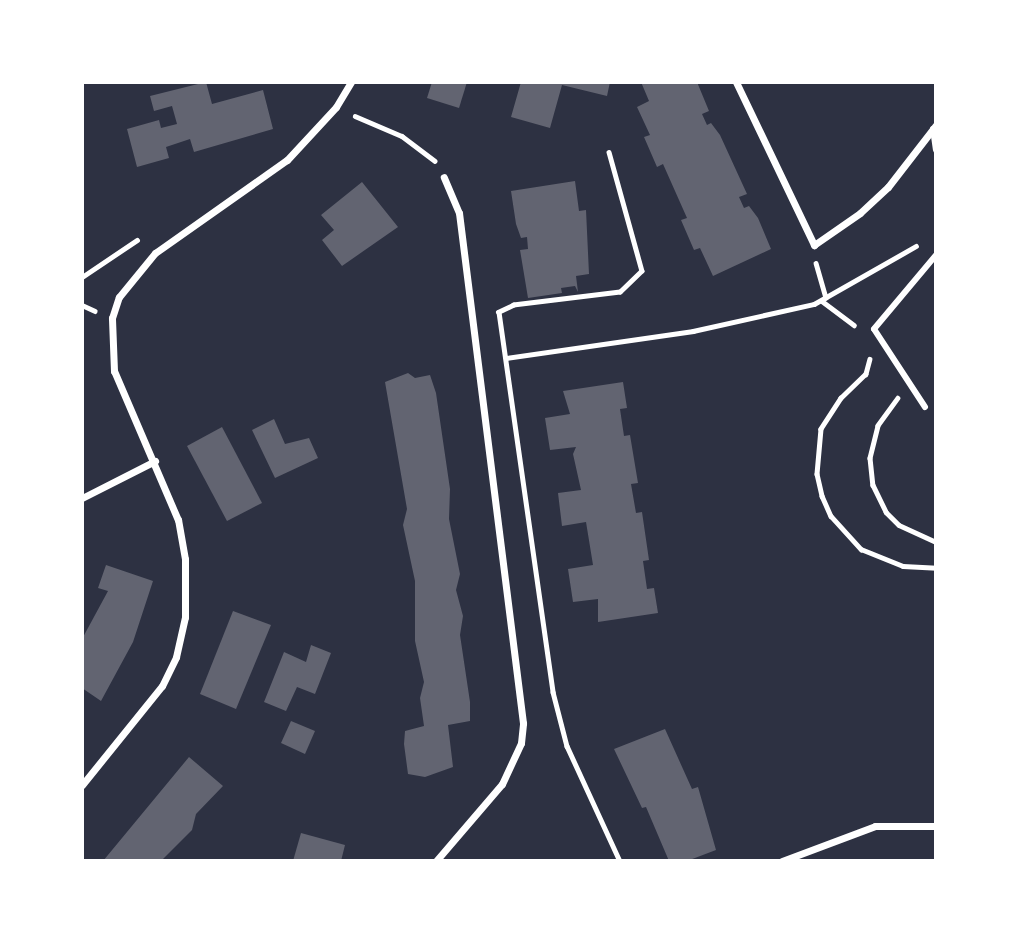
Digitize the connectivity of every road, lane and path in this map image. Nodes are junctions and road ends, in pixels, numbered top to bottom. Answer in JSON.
{"nodes":[{"id":1,"x":351,"y":82,"type":"edge"},
{"id":2,"x":736,"y":82,"type":"edge"},
{"id":3,"x":336,"y":107,"type":"junction"},
{"id":4,"x":934,"y":127,"type":"edge"},
{"id":5,"x":936,"y":150,"type":"edge"},
{"id":6,"x":609,"y":152,"type":"dead end"},
{"id":7,"x":443,"y":177,"type":"joint"},
{"id":8,"x":929,"y":238,"type":"dead end"},
{"id":9,"x":814,"y":245,"type":"junction"},
{"id":10,"x":936,"y":256,"type":"edge"},
{"id":11,"x":824,"y":300,"type":"junction"},
{"id":12,"x":874,"y":329,"type":"junction"},
{"id":13,"x":506,"y":358,"type":"junction"},
{"id":14,"x":913,"y":387,"type":"junction"},
{"id":15,"x":925,"y":407,"type":"dead end"},
{"id":16,"x":155,"y":461,"type":"junction"},
{"id":17,"x":82,"y":498,"type":"edge"},
{"id":18,"x":936,"y":542,"type":"edge"},
{"id":19,"x":936,"y":568,"type":"edge"},
{"id":20,"x":82,"y":785,"type":"edge"},
{"id":21,"x":936,"y":826,"type":"edge"},
{"id":22,"x":436,"y":861,"type":"edge"},
{"id":23,"x":620,"y":861,"type":"edge"},
{"id":24,"x":782,"y":861,"type":"edge"}],
"edges":[{"from":1,"to":3,"type":"street"},
{"from":2,"to":9,"type":"street"},
{"from":3,"to":7,"type":"path"},
{"from":3,"to":16,"type":"street"},
{"from":4,"to":5,"type":"street"},
{"from":4,"to":9,"type":"street"},
{"from":6,"to":13,"type":"path"},
{"from":7,"to":22,"type":"street"},
{"from":8,"to":11,"type":"path"},
{"from":9,"to":11,"type":"path"},
{"from":10,"to":12,"type":"street"},
{"from":11,"to":12,"type":"path"},
{"from":11,"to":13,"type":"path"},
{"from":12,"to":14,"type":"street"},
{"from":12,"to":19,"type":"path"},
{"from":13,"to":23,"type":"path"},
{"from":14,"to":15,"type":"street"},
{"from":14,"to":18,"type":"path"},
{"from":16,"to":17,"type":"street"},
{"from":16,"to":20,"type":"street"},
{"from":21,"to":24,"type":"street"}]}
